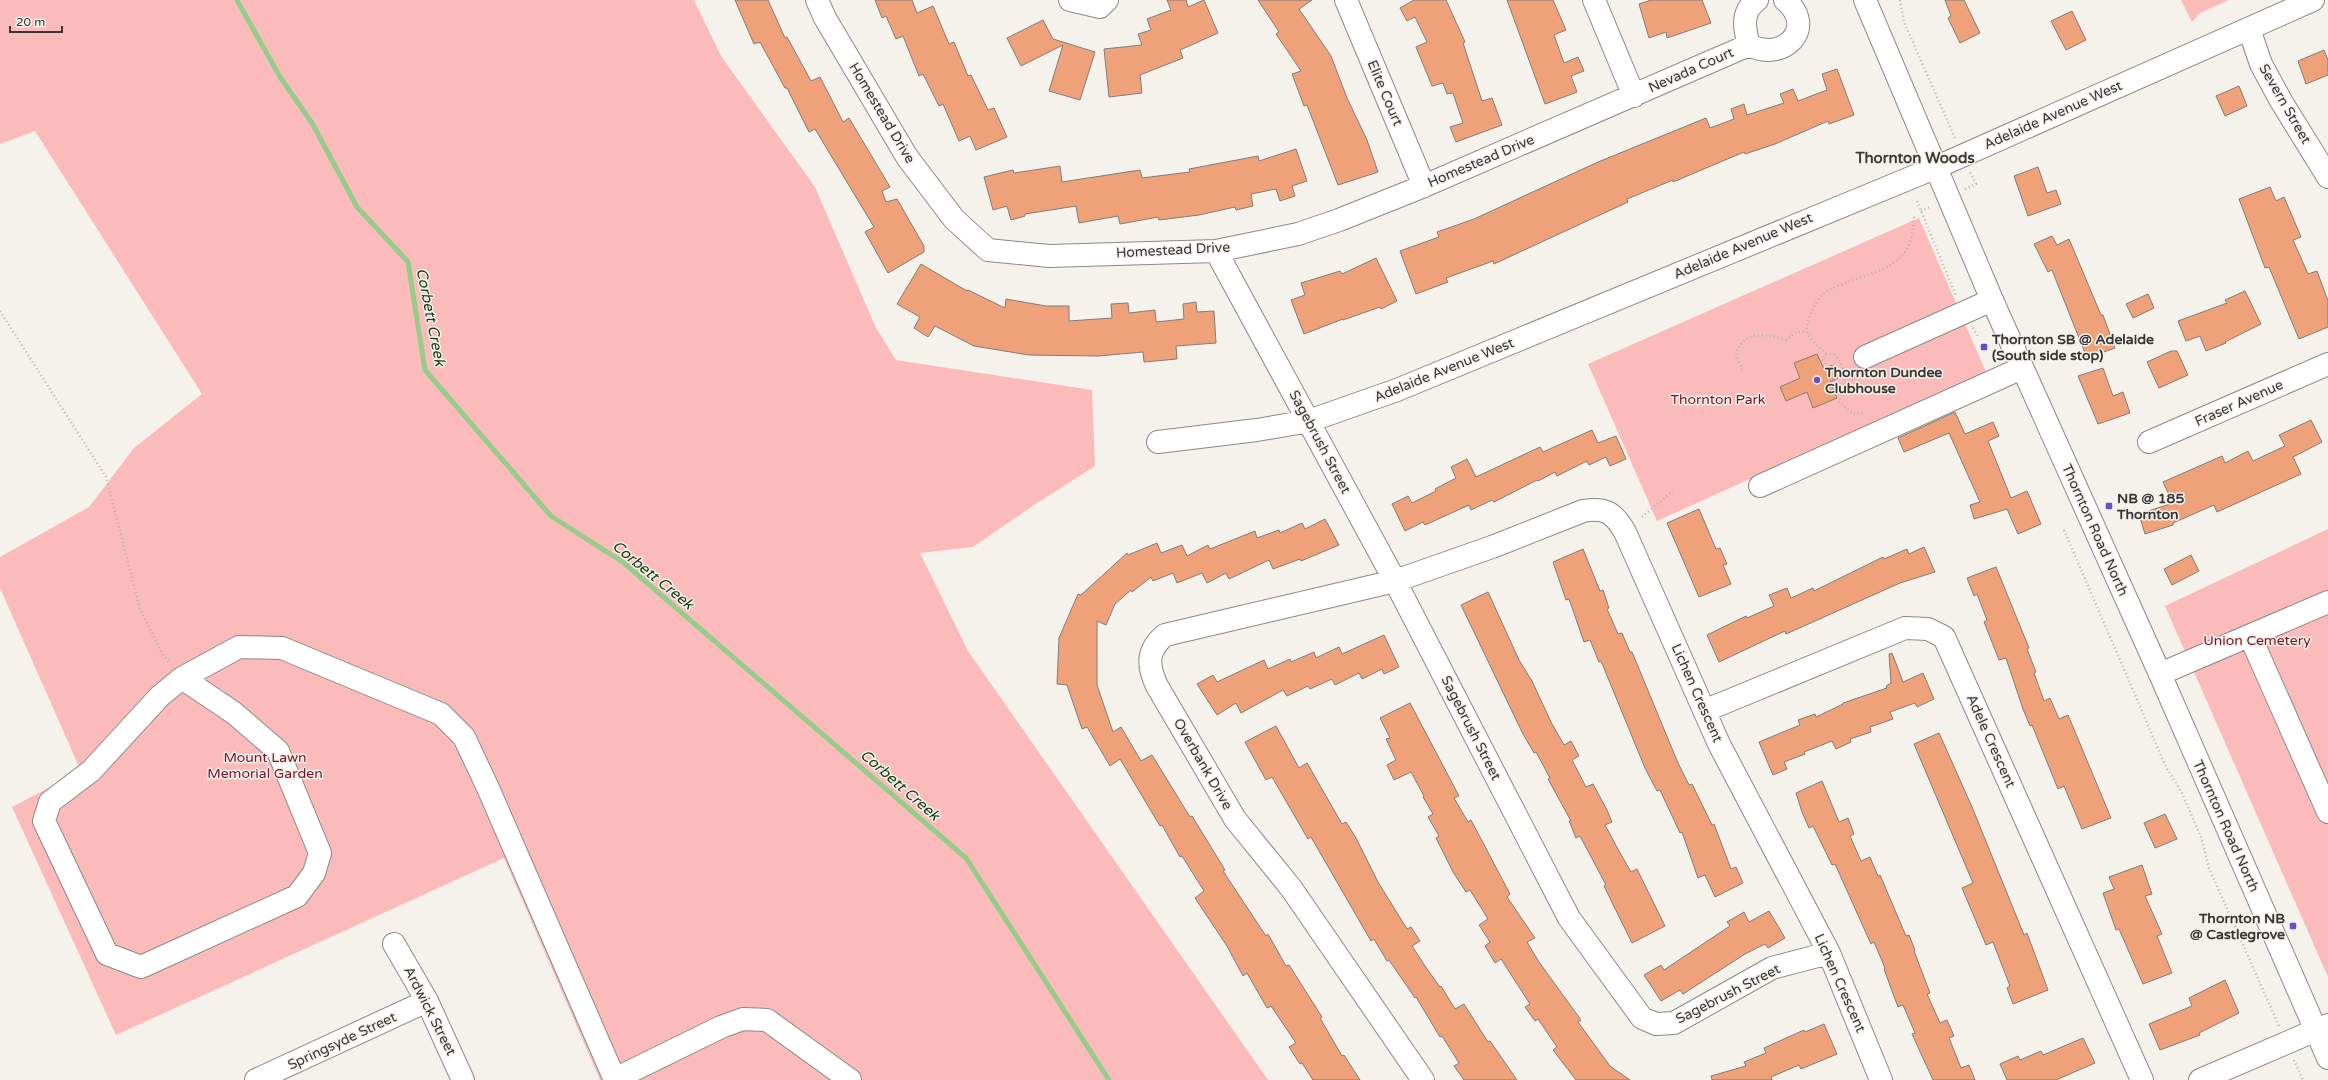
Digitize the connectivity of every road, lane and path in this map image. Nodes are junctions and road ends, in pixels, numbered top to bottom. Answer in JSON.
{"nodes":[{"id":1,"x":817,"y":0,"type":"edge"},
{"id":2,"x":1070,"y":0,"type":"edge"},
{"id":3,"x":1106,"y":0,"type":"edge"},
{"id":4,"x":1346,"y":0,"type":"edge"},
{"id":5,"x":1594,"y":0,"type":"edge"},
{"id":6,"x":1757,"y":0,"type":"edge"},
{"id":7,"x":1785,"y":0,"type":"edge"},
{"id":8,"x":1865,"y":0,"type":"edge"},
{"id":9,"x":1900,"y":0,"type":"edge"},
{"id":10,"x":2313,"y":0,"type":"edge"},
{"id":11,"x":2249,"y":29,"type":"junction"},
{"id":12,"x":1749,"y":45,"type":"junction"},
{"id":13,"x":1634,"y":96,"type":"junction"},
{"id":14,"x":1952,"y":133,"type":"dead end"},
{"id":15,"x":1962,"y":156,"type":"junction"},
{"id":16,"x":1937,"y":167,"type":"junction"},
{"id":17,"x":2328,"y":177,"type":"edge"},
{"id":18,"x":1424,"y":186,"type":"junction"},
{"id":19,"x":1949,"y":197,"type":"junction"},
{"id":20,"x":1917,"y":201,"type":"dead end"},
{"id":21,"x":1927,"y":208,"type":"dead end"},
{"id":22,"x":1921,"y":211,"type":"junction"},
{"id":23,"x":1914,"y":216,"type":"dead end"},
{"id":24,"x":1216,"y":251,"type":"junction"},
{"id":25,"x":1992,"y":300,"type":"junction"},
{"id":26,"x":0,"y":311,"type":"edge"},
{"id":27,"x":1963,"y":312,"type":"junction"},
{"id":28,"x":1807,"y":331,"type":"junction"},
{"id":29,"x":1979,"y":338,"type":"dead end"},
{"id":30,"x":1826,"y":354,"type":"junction"},
{"id":31,"x":2328,"y":364,"type":"edge"},
{"id":32,"x":1864,"y":366,"type":"joint"},
{"id":33,"x":1826,"y":368,"type":"dead end"},
{"id":34,"x":2022,"y":368,"type":"junction"},
{"id":35,"x":1742,"y":370,"type":"dead end"},
{"id":36,"x":1833,"y":381,"type":"dead end"},
{"id":37,"x":1845,"y":383,"type":"junction"},
{"id":38,"x":1863,"y":412,"type":"dead end"},
{"id":39,"x":1309,"y":421,"type":"junction"},
{"id":40,"x":1158,"y":442,"type":"dead end"},
{"id":41,"x":2149,"y":442,"type":"dead end"},
{"id":42,"x":1760,"y":486,"type":"dead end"},
{"id":43,"x":1673,"y":491,"type":"dead end"},
{"id":44,"x":1642,"y":517,"type":"dead end"},
{"id":45,"x":2064,"y":530,"type":"dead end"},
{"id":46,"x":1395,"y":580,"type":"junction"},
{"id":47,"x":2328,"y":602,"type":"edge"},
{"id":48,"x":2250,"y":636,"type":"junction"},
{"id":49,"x":2160,"y":674,"type":"junction"},
{"id":50,"x":182,"y":678,"type":"junction"},
{"id":51,"x":1704,"y":711,"type":"junction"},
{"id":52,"x":2328,"y":812,"type":"edge"},
{"id":53,"x":394,"y":944,"type":"dead end"},
{"id":54,"x":1829,"y":953,"type":"junction"},
{"id":55,"x":427,"y":1001,"type":"junction"},
{"id":56,"x":2322,"y":1028,"type":"edge"},
{"id":57,"x":2280,"y":1029,"type":"dead end"},
{"id":58,"x":2328,"y":1058,"type":"edge"},
{"id":59,"x":2294,"y":1061,"type":"dead end"},
{"id":60,"x":256,"y":1080,"type":"edge"},
{"id":61,"x":463,"y":1080,"type":"edge"},
{"id":62,"x":615,"y":1080,"type":"edge"},
{"id":63,"x":850,"y":1080,"type":"edge"},
{"id":64,"x":1423,"y":1080,"type":"edge"},
{"id":65,"x":1881,"y":1080,"type":"edge"},
{"id":66,"x":2142,"y":1080,"type":"edge"},
{"id":67,"x":2200,"y":1080,"type":"edge"},
{"id":68,"x":2302,"y":1080,"type":"edge"}],
"edges":[{"from":1,"to":24,"type":"street","name":"Homestead Drive"},
{"from":2,"to":3,"type":"street"},
{"from":4,"to":18,"type":"street","name":"Elite Court"},
{"from":5,"to":13,"type":"street"},
{"from":6,"to":12,"type":"street","name":"Nevada Court"},
{"from":7,"to":12,"type":"street","name":"Nevada Court"},
{"from":8,"to":16,"type":"street","name":"Thornton Road North"},
{"from":9,"to":14,"type":"path"},
{"from":10,"to":11,"type":"street","name":"Adelaide Avenue West"},
{"from":11,"to":15,"type":"street","name":"Adelaide Avenue West"},
{"from":11,"to":17,"type":"street","name":"Severn Street"},
{"from":12,"to":13,"type":"street","name":"Nevada Court"},
{"from":13,"to":18,"type":"street","name":"Homestead Drive"},
{"from":15,"to":16,"type":"street","name":"Adelaide Avenue West"},
{"from":15,"to":19,"type":"path"},
{"from":16,"to":19,"type":"street","name":"Thornton Road North"},
{"from":16,"to":39,"type":"street","name":"Adelaide Avenue West"},
{"from":18,"to":24,"type":"street","name":"Homestead Drive"},
{"from":19,"to":25,"type":"street","name":"Thornton Road North"},
{"from":20,"to":22,"type":"path"},
{"from":21,"to":22,"type":"path"},
{"from":22,"to":27,"type":"path"},
{"from":23,"to":28,"type":"path"},
{"from":24,"to":39,"type":"street","name":"Sagebrush Street"},
{"from":25,"to":27,"type":"street"},
{"from":25,"to":34,"type":"street","name":"Thornton Road North"},
{"from":26,"to":50,"type":"path"},
{"from":27,"to":29,"type":"path"},
{"from":27,"to":32,"type":"street"},
{"from":28,"to":30,"type":"path"},
{"from":28,"to":35,"type":"path"},
{"from":30,"to":33,"type":"path"},
{"from":30,"to":37,"type":"path"},
{"from":31,"to":41,"type":"street","name":"Fraser Avenue"},
{"from":32,"to":37,"type":"path"},
{"from":34,"to":42,"type":"street"},
{"from":34,"to":49,"type":"street","name":"Thornton Road North"},
{"from":36,"to":37,"type":"path"},
{"from":37,"to":38,"type":"path"},
{"from":39,"to":40,"type":"street","name":"Adelaide Avenue West"},
{"from":39,"to":46,"type":"street","name":"Sagebrush Street"},
{"from":43,"to":44,"type":"path"},
{"from":45,"to":57,"type":"path"},
{"from":46,"to":51,"type":"street","name":"Lichen Crescent"},
{"from":46,"to":54,"type":"street","name":"Sagebrush Street"},
{"from":46,"to":64,"type":"street","name":"Overbank Drive"},
{"from":47,"to":48,"type":"street"},
{"from":48,"to":49,"type":"street"},
{"from":48,"to":52,"type":"street"},
{"from":49,"to":56,"type":"street","name":"Thornton Road North"},
{"from":50,"to":50,"type":"street"},
{"from":50,"to":62,"type":"street"},
{"from":51,"to":54,"type":"street","name":"Lichen Crescent"},
{"from":51,"to":66,"type":"street","name":"Adele Crescent"},
{"from":53,"to":55,"type":"street","name":"Ardwick Street"},
{"from":54,"to":65,"type":"street","name":"Lichen Crescent"},
{"from":55,"to":60,"type":"street","name":"Springsyde Street"},
{"from":55,"to":61,"type":"street","name":"Ardwick Street"},
{"from":56,"to":58,"type":"street","name":"Thornton Road North"},
{"from":56,"to":67,"type":"street"},
{"from":59,"to":68,"type":"path"},
{"from":62,"to":63,"type":"street"}]}
